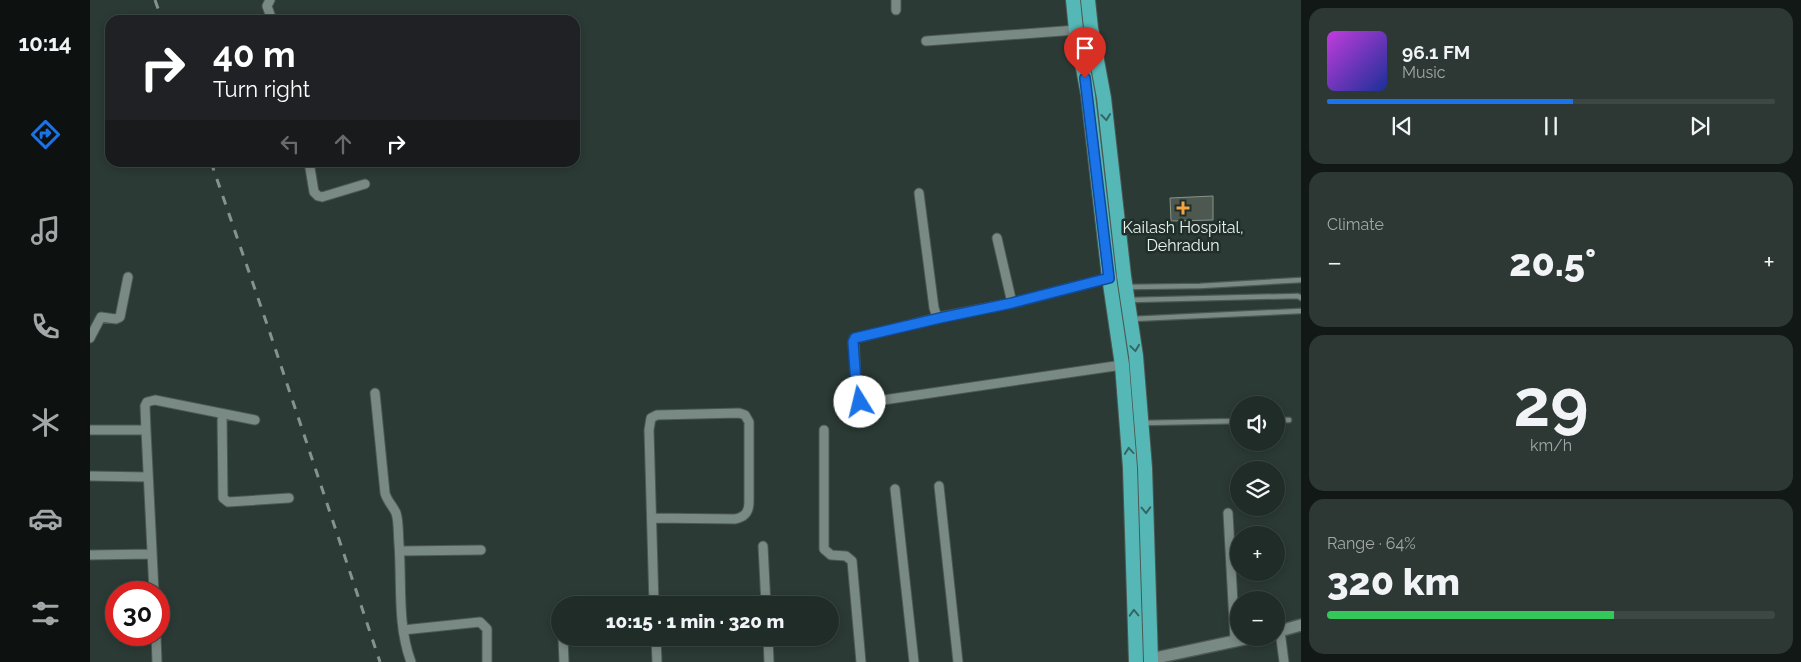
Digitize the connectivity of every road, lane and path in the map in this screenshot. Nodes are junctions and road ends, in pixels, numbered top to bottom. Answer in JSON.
{"nodes":[{"id":1,"x":896,"y":0,"type":"edge"},
{"id":2,"x":1074,"y":0,"type":"edge"},
{"id":3,"x":1088,"y":0,"type":"edge"},
{"id":4,"x":268,"y":1,"type":"edge"},
{"id":5,"x":896,"y":10,"type":"dead end"},
{"id":6,"x":271,"y":15,"type":"edge"},
{"id":7,"x":1076,"y":30,"type":"junction"},
{"id":8,"x":926,"y":40,"type":"dead end"},
{"id":9,"x":310,"y":167,"type":"edge"},
{"id":10,"x":365,"y":184,"type":"dead end"},
{"id":11,"x":919,"y":193,"type":"dead end"},
{"id":12,"x":997,"y":238,"type":"dead end"},
{"id":13,"x":128,"y":277,"type":"dead end"},
{"id":14,"x":1109,"y":278,"type":"junction"},
{"id":15,"x":1301,"y":280,"type":"edge"},
{"id":16,"x":1126,"y":288,"type":"junction"},
{"id":17,"x":1301,"y":298,"type":"edge"},
{"id":18,"x":1012,"y":303,"type":"junction"},
{"id":19,"x":1301,"y":311,"type":"edge"},
{"id":20,"x":940,"y":318,"type":"junction"},
{"id":21,"x":1130,"y":319,"type":"junction"},
{"id":22,"x":90,"y":338,"type":"edge"},
{"id":23,"x":1122,"y":365,"type":"junction"},
{"id":24,"x":375,"y":393,"type":"dead end"},
{"id":25,"x":222,"y":414,"type":"junction"},
{"id":26,"x":254,"y":420,"type":"dead end"},
{"id":27,"x":1285,"y":420,"type":"edge"},
{"id":28,"x":1289,"y":420,"type":"dead end"},
{"id":29,"x":1230,"y":421,"type":"edge"},
{"id":30,"x":1141,"y":423,"type":"junction"},
{"id":31,"x":90,"y":430,"type":"edge"},
{"id":32,"x":146,"y":430,"type":"junction"},
{"id":33,"x":824,"y":430,"type":"dead end"},
{"id":34,"x":90,"y":476,"type":"edge"},
{"id":35,"x":148,"y":477,"type":"junction"},
{"id":36,"x":939,"y":486,"type":"dead end"},
{"id":37,"x":895,"y":489,"type":"dead end"},
{"id":38,"x":289,"y":498,"type":"dead end"},
{"id":39,"x":1228,"y":513,"type":"dead end"},
{"id":40,"x":652,"y":518,"type":"junction"},
{"id":41,"x":763,"y":546,"type":"dead end"},
{"id":42,"x":481,"y":550,"type":"dead end"},
{"id":43,"x":400,"y":551,"type":"junction"},
{"id":44,"x":152,"y":554,"type":"junction"},
{"id":45,"x":90,"y":555,"type":"edge"},
{"id":46,"x":153,"y":581,"type":"edge"},
{"id":47,"x":1232,"y":591,"type":"edge"},
{"id":48,"x":654,"y":596,"type":"edge"},
{"id":49,"x":766,"y":596,"type":"edge"},
{"id":50,"x":1301,"y":625,"type":"edge"},
{"id":51,"x":1285,"y":629,"type":"edge"},
{"id":52,"x":403,"y":630,"type":"junction"},
{"id":53,"x":1230,"y":641,"type":"edge"},
{"id":54,"x":156,"y":646,"type":"edge"},
{"id":55,"x":563,"y":646,"type":"edge"},
{"id":56,"x":656,"y":646,"type":"edge"},
{"id":57,"x":768,"y":646,"type":"edge"},
{"id":58,"x":1281,"y":646,"type":"edge"},
{"id":59,"x":1151,"y":661,"type":"edge"},
{"id":60,"x":157,"y":662,"type":"edge"},
{"id":61,"x":411,"y":662,"type":"edge"},
{"id":62,"x":487,"y":662,"type":"edge"},
{"id":63,"x":564,"y":662,"type":"edge"},
{"id":64,"x":657,"y":662,"type":"edge"},
{"id":65,"x":769,"y":662,"type":"edge"},
{"id":66,"x":861,"y":662,"type":"edge"},
{"id":67,"x":914,"y":662,"type":"edge"},
{"id":68,"x":958,"y":662,"type":"edge"},
{"id":69,"x":1136,"y":662,"type":"edge"},
{"id":70,"x":1284,"y":662,"type":"edge"}],
"edges":[{"from":1,"to":5,"type":"street"},
{"from":2,"to":7,"type":"highway"},
{"from":3,"to":16,"type":"highway","one_way":true},
{"from":4,"to":6,"type":"street"},
{"from":7,"to":8,"type":"street"},
{"from":7,"to":14,"type":"highway"},
{"from":9,"to":10,"type":"street"},
{"from":11,"to":20,"type":"street"},
{"from":12,"to":18,"type":"street"},
{"from":13,"to":22,"type":"street"},
{"from":14,"to":16,"type":"street"},
{"from":14,"to":18,"type":"street"},
{"from":14,"to":23,"type":"highway"},
{"from":15,"to":16,"type":"lane"},
{"from":16,"to":17,"type":"lane"},
{"from":16,"to":21,"type":"highway"},
{"from":18,"to":20,"type":"street"},
{"from":19,"to":21,"type":"lane"},
{"from":20,"to":23,"type":"street"},
{"from":21,"to":30,"type":"highway","one_way":true},
{"from":69,"to":23,"type":"highway","one_way":true},
{"from":24,"to":43,"type":"street"},
{"from":25,"to":26,"type":"street"},
{"from":25,"to":32,"type":"street"},
{"from":25,"to":38,"type":"street"},
{"from":27,"to":28,"type":"lane"},
{"from":29,"to":30,"type":"lane"},
{"from":30,"to":59,"type":"highway","one_way":true},
{"from":31,"to":32,"type":"street"},
{"from":32,"to":35,"type":"street"},
{"from":33,"to":66,"type":"street"},
{"from":34,"to":35,"type":"street"},
{"from":35,"to":44,"type":"street"},
{"from":36,"to":68,"type":"street"},
{"from":37,"to":67,"type":"street"},
{"from":39,"to":47,"type":"street"},
{"from":40,"to":40,"type":"street"},
{"from":40,"to":48,"type":"street"},
{"from":41,"to":49,"type":"street"},
{"from":42,"to":43,"type":"street"},
{"from":43,"to":52,"type":"street"},
{"from":44,"to":45,"type":"street"},
{"from":44,"to":46,"type":"street"},
{"from":50,"to":51,"type":"street"},
{"from":52,"to":61,"type":"street"},
{"from":52,"to":62,"type":"street"},
{"from":53,"to":59,"type":"street"},
{"from":54,"to":60,"type":"street"},
{"from":55,"to":63,"type":"street"},
{"from":56,"to":64,"type":"street"},
{"from":57,"to":65,"type":"street"},
{"from":58,"to":70,"type":"street"}]}
